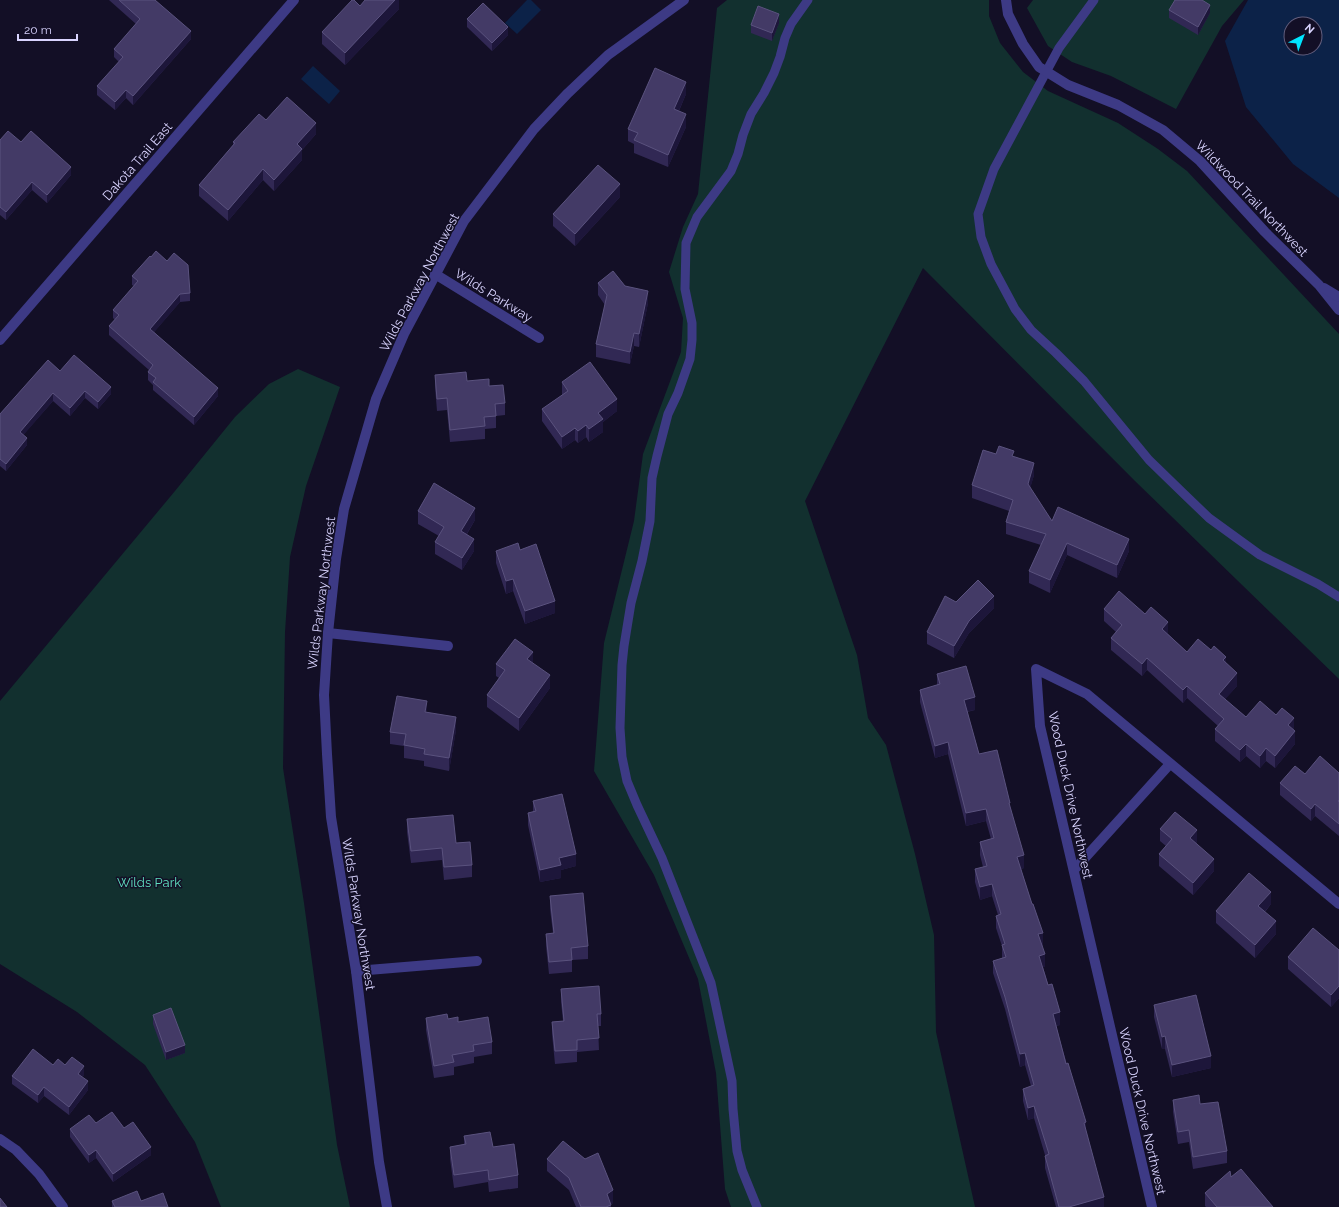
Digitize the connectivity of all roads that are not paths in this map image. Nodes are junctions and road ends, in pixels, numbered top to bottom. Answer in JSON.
{"nodes":[{"id":1,"x":294,"y":0,"type":"edge"},
{"id":2,"x":684,"y":0,"type":"edge"},
{"id":3,"x":808,"y":0,"type":"edge"},
{"id":4,"x":1006,"y":0,"type":"edge"},
{"id":5,"x":1094,"y":0,"type":"edge"},
{"id":6,"x":1047,"y":71,"type":"junction"},
{"id":7,"x":435,"y":274,"type":"junction"},
{"id":8,"x":1319,"y":285,"type":"junction"},
{"id":9,"x":1339,"y":296,"type":"edge"},
{"id":10,"x":1339,"y":310,"type":"edge"},
{"id":11,"x":539,"y":338,"type":"dead end"},
{"id":12,"x":0,"y":340,"type":"edge"},
{"id":13,"x":1339,"y":597,"type":"edge"},
{"id":14,"x":328,"y":632,"type":"junction"},
{"id":15,"x":448,"y":646,"type":"dead end"},
{"id":16,"x":1170,"y":764,"type":"junction"},
{"id":17,"x":1074,"y":870,"type":"junction"},
{"id":18,"x":1339,"y":904,"type":"edge"},
{"id":19,"x":477,"y":961,"type":"dead end"},
{"id":20,"x":356,"y":971,"type":"junction"},
{"id":21,"x":0,"y":1139,"type":"edge"},
{"id":22,"x":63,"y":1207,"type":"edge"},
{"id":23,"x":387,"y":1207,"type":"edge"},
{"id":24,"x":757,"y":1207,"type":"edge"},
{"id":25,"x":1152,"y":1207,"type":"edge"}],
"edges":[{"from":1,"to":12,"type":"street","name":"Dakota Trail East"},
{"from":2,"to":7,"type":"street","name":"Wilds Parkway Northwest"},
{"from":3,"to":24,"type":"lane"},
{"from":4,"to":6,"type":"street","name":"Wildwood Trail Northwest"},
{"from":5,"to":6,"type":"lane"},
{"from":6,"to":8,"type":"street","name":"Wildwood Trail Northwest"},
{"from":6,"to":13,"type":"lane"},
{"from":7,"to":11,"type":"street","name":"Wilds Parkway"},
{"from":7,"to":14,"type":"street","name":"Wilds Parkway Northwest"},
{"from":8,"to":9,"type":"street","name":"Wildwood Trail Northwest"},
{"from":8,"to":10,"type":"street","name":"Wildwood Trail Northwest"},
{"from":14,"to":15,"type":"street"},
{"from":14,"to":20,"type":"street","name":"Wilds Parkway Northwest"},
{"from":16,"to":17,"type":"street"},
{"from":16,"to":17,"type":"street","name":"Wood Duck Drive Northwest"},
{"from":16,"to":18,"type":"street","name":"Wood Duck Drive Northwest"},
{"from":17,"to":25,"type":"street","name":"Wood Duck Drive Northwest"},
{"from":19,"to":20,"type":"street"},
{"from":20,"to":23,"type":"street","name":"Wilds Parkway Northwest"},
{"from":21,"to":22,"type":"street"}]}
